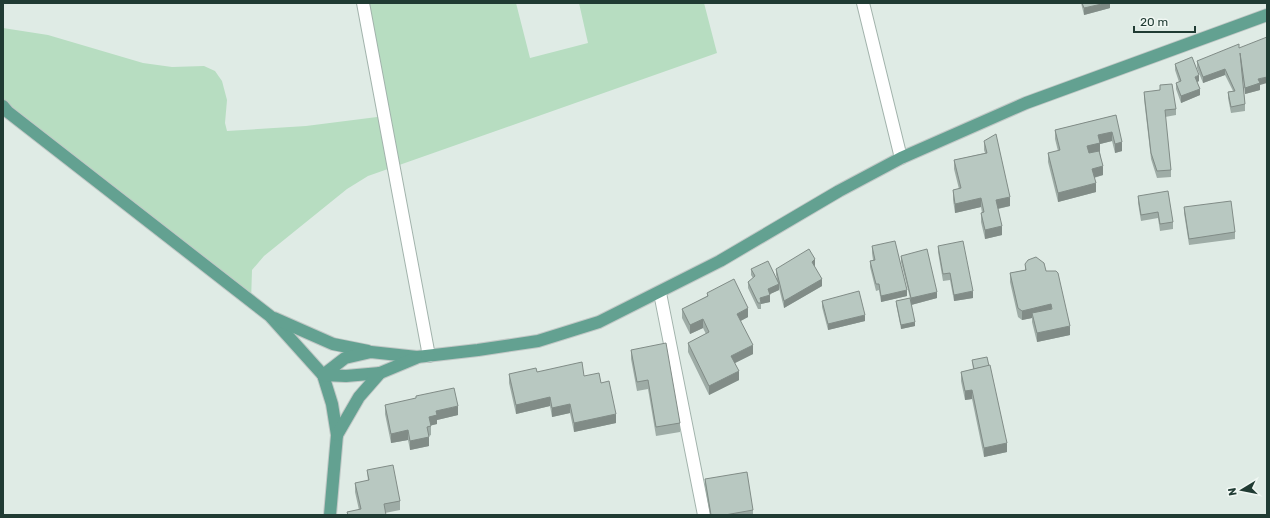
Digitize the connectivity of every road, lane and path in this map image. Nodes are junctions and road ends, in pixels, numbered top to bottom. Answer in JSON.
{"nodes":[{"id":1,"x":363,"y":3,"type":"edge"},
{"id":2,"x":863,"y":3,"type":"edge"},
{"id":3,"x":1267,"y":15,"type":"edge"},
{"id":4,"x":3,"y":106,"type":"edge"},
{"id":5,"x":901,"y":158,"type":"junction"},
{"id":6,"x":660,"y":293,"type":"junction"},
{"id":7,"x":270,"y":316,"type":"junction"},
{"id":8,"x":371,"y":352,"type":"junction"},
{"id":9,"x":423,"y":357,"type":"junction"},
{"id":10,"x":380,"y":374,"type":"junction"},
{"id":11,"x":323,"y":375,"type":"junction"},
{"id":12,"x":337,"y":435,"type":"junction"},
{"id":13,"x":330,"y":515,"type":"edge"},
{"id":14,"x":704,"y":515,"type":"edge"}],
"edges":[{"from":1,"to":9,"type":"street"},
{"from":2,"to":5,"type":"street"},
{"from":3,"to":5,"type":"main road"},
{"from":4,"to":7,"type":"main road"},
{"from":5,"to":6,"type":"main road"},
{"from":6,"to":9,"type":"main road"},
{"from":6,"to":14,"type":"street"},
{"from":7,"to":8,"type":"main road"},
{"from":7,"to":11,"type":"main road"},
{"from":8,"to":9,"type":"main road"},
{"from":8,"to":11,"type":"main road"},
{"from":9,"to":10,"type":"main road"},
{"from":10,"to":11,"type":"main road"},
{"from":10,"to":12,"type":"main road"},
{"from":11,"to":12,"type":"main road"},
{"from":12,"to":13,"type":"main road"}]}
